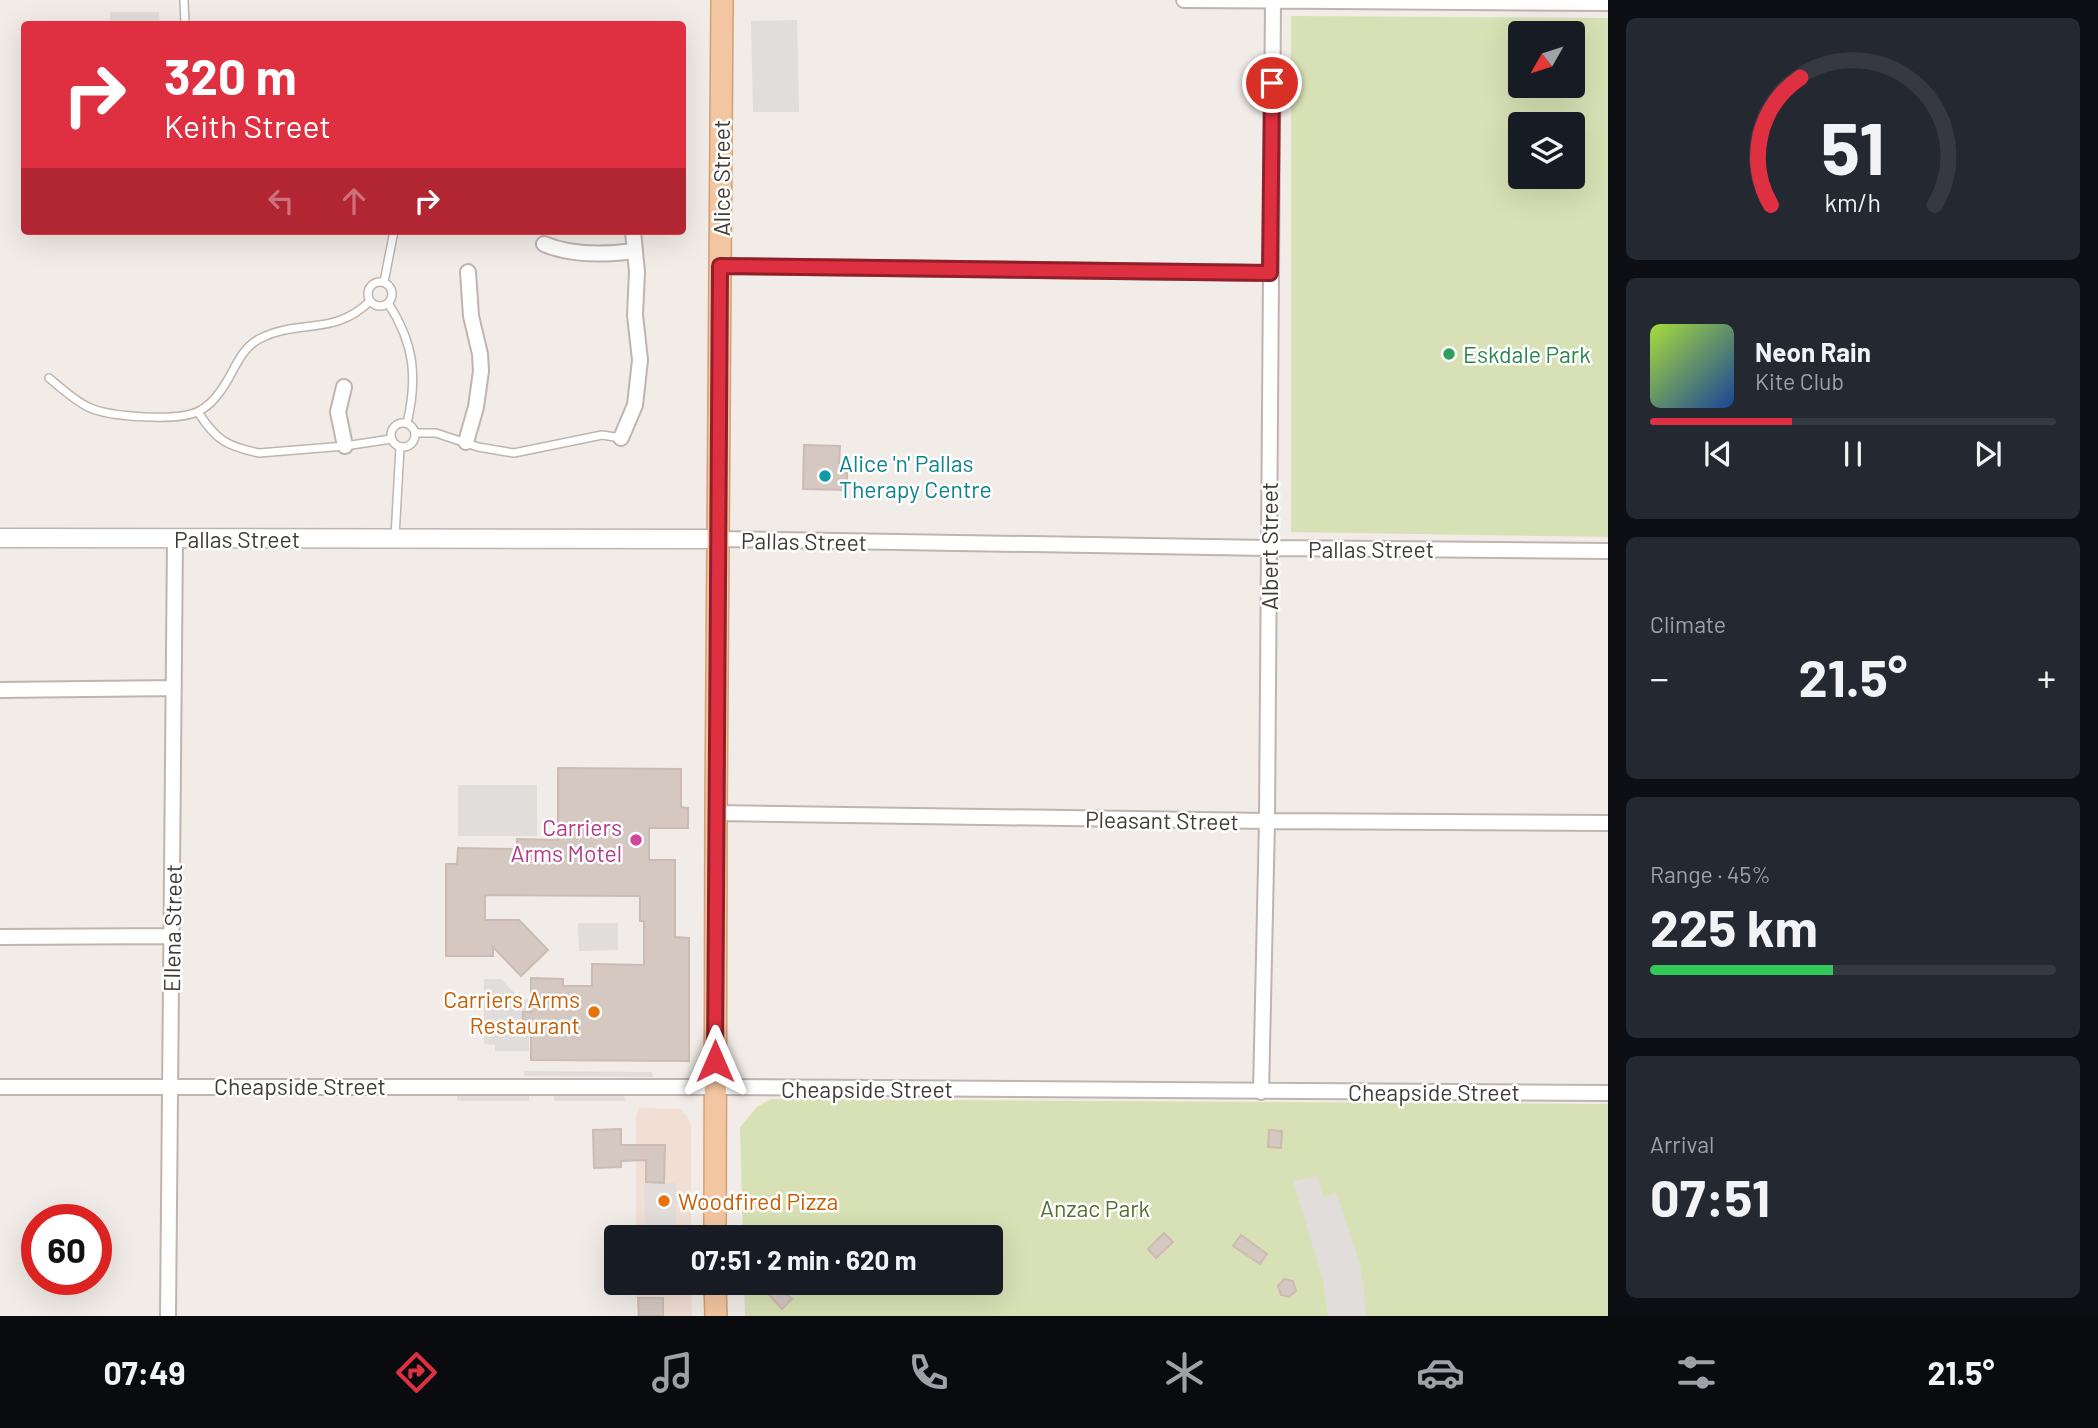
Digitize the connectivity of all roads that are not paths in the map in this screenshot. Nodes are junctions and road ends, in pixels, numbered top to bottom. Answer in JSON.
{"nodes":[{"id":1,"x":184,"y":0,"type":"edge"},
{"id":2,"x":722,"y":0,"type":"edge"},
{"id":3,"x":1184,"y":0,"type":"edge"},
{"id":4,"x":1273,"y":1,"type":"edge"},
{"id":5,"x":1547,"y":1,"type":"edge"},
{"id":6,"x":1608,"y":3,"type":"edge"},
{"id":7,"x":185,"y":21,"type":"edge"},
{"id":8,"x":393,"y":235,"type":"edge"},
{"id":9,"x":633,"y":235,"type":"edge"},
{"id":10,"x":544,"y":244,"type":"dead end"},
{"id":11,"x":633,"y":251,"type":"junction"},
{"id":12,"x":720,"y":266,"type":"junction"},
{"id":13,"x":468,"y":272,"type":"dead end"},
{"id":14,"x":1270,"y":273,"type":"junction"},
{"id":15,"x":384,"y":282,"type":"junction"},
{"id":16,"x":370,"y":301,"type":"junction"},
{"id":17,"x":388,"y":303,"type":"junction"},
{"id":18,"x":49,"y":378,"type":"dead end"},
{"id":19,"x":344,"y":387,"type":"dead end"},
{"id":20,"x":198,"y":412,"type":"junction"},
{"id":21,"x":407,"y":424,"type":"junction"},
{"id":22,"x":415,"y":433,"type":"junction"},
{"id":23,"x":621,"y":438,"type":"joint"},
{"id":24,"x":391,"y":439,"type":"junction"},
{"id":25,"x":466,"y":442,"type":"junction"},
{"id":26,"x":345,"y":446,"type":"junction"},
{"id":27,"x":400,"y":447,"type":"junction"},
{"id":28,"x":0,"y":538,"type":"edge"},
{"id":29,"x":395,"y":538,"type":"junction"},
{"id":30,"x":175,"y":540,"type":"junction"},
{"id":31,"x":718,"y":540,"type":"junction"},
{"id":32,"x":1269,"y":548,"type":"junction"},
{"id":33,"x":1608,"y":551,"type":"edge"},
{"id":34,"x":174,"y":688,"type":"junction"},
{"id":35,"x":0,"y":690,"type":"edge"},
{"id":36,"x":716,"y":813,"type":"junction"},
{"id":37,"x":1267,"y":821,"type":"junction"},
{"id":38,"x":1608,"y":823,"type":"edge"},
{"id":39,"x":0,"y":936,"type":"edge"},
{"id":40,"x":172,"y":936,"type":"junction"},
{"id":41,"x":170,"y":1086,"type":"junction"},
{"id":42,"x":0,"y":1087,"type":"edge"},
{"id":43,"x":715,"y":1087,"type":"junction"},
{"id":44,"x":1261,"y":1092,"type":"junction"},
{"id":45,"x":1608,"y":1093,"type":"edge"},
{"id":46,"x":715,"y":1225,"type":"edge"},
{"id":47,"x":716,"y":1295,"type":"edge"},
{"id":48,"x":168,"y":1316,"type":"edge"},
{"id":49,"x":716,"y":1316,"type":"edge"}],
"edges":[{"from":1,"to":7,"type":"lane"},
{"from":2,"to":12,"type":"main road","name":"Alice Street"},
{"from":3,"to":4,"type":"street"},
{"from":4,"to":5,"type":"street"},
{"from":4,"to":14,"type":"street","name":"Albert Street"},
{"from":5,"to":6,"type":"street"},
{"from":8,"to":15,"type":"lane"},
{"from":9,"to":11,"type":"street"},
{"from":10,"to":11,"type":"street"},
{"from":11,"to":23,"type":"street"},
{"from":12,"to":14,"type":"street"},
{"from":12,"to":31,"type":"main road","name":"Alice Street"},
{"from":13,"to":25,"type":"street"},
{"from":14,"to":32,"type":"street","name":"Albert Street"},
{"from":15,"to":16,"type":"lane"},
{"from":15,"to":17,"type":"lane"},
{"from":16,"to":17,"type":"lane"},
{"from":16,"to":20,"type":"lane"},
{"from":17,"to":21,"type":"lane"},
{"from":18,"to":20,"type":"lane"},
{"from":19,"to":26,"type":"street"},
{"from":20,"to":26,"type":"lane"},
{"from":21,"to":22,"type":"lane"},
{"from":21,"to":24,"type":"lane"},
{"from":22,"to":25,"type":"lane"},
{"from":22,"to":27,"type":"lane"},
{"from":23,"to":25,"type":"lane"},
{"from":24,"to":26,"type":"lane"},
{"from":24,"to":27,"type":"lane"},
{"from":27,"to":29,"type":"lane"},
{"from":28,"to":30,"type":"street","name":"Pallas Street"},
{"from":29,"to":30,"type":"street","name":"Pallas Street"},
{"from":29,"to":31,"type":"street","name":"Pallas Street"},
{"from":30,"to":34,"type":"street","name":"Ellena Street"},
{"from":31,"to":32,"type":"street","name":"Pallas Street"},
{"from":31,"to":36,"type":"main road","name":"Alice Street"},
{"from":32,"to":33,"type":"street","name":"Pallas Street"},
{"from":32,"to":37,"type":"street","name":"Albert Street"},
{"from":34,"to":35,"type":"street"},
{"from":34,"to":40,"type":"street","name":"Ellena Street"},
{"from":36,"to":37,"type":"street","name":"Pleasant Street"},
{"from":36,"to":43,"type":"main road","name":"Alice Street"},
{"from":37,"to":38,"type":"street","name":"Pleasant Street"},
{"from":37,"to":44,"type":"street","name":"Albert Street"},
{"from":39,"to":40,"type":"street"},
{"from":40,"to":41,"type":"street","name":"Ellena Street"},
{"from":41,"to":42,"type":"street","name":"Cheapside Street"},
{"from":41,"to":43,"type":"street","name":"Cheapside Street"},
{"from":41,"to":48,"type":"street","name":"Ellena Street"},
{"from":43,"to":44,"type":"street","name":"Cheapside Street"},
{"from":43,"to":46,"type":"main road","name":"Alice Street"},
{"from":44,"to":45,"type":"street","name":"Cheapside Street"},
{"from":47,"to":49,"type":"main road"}]}
